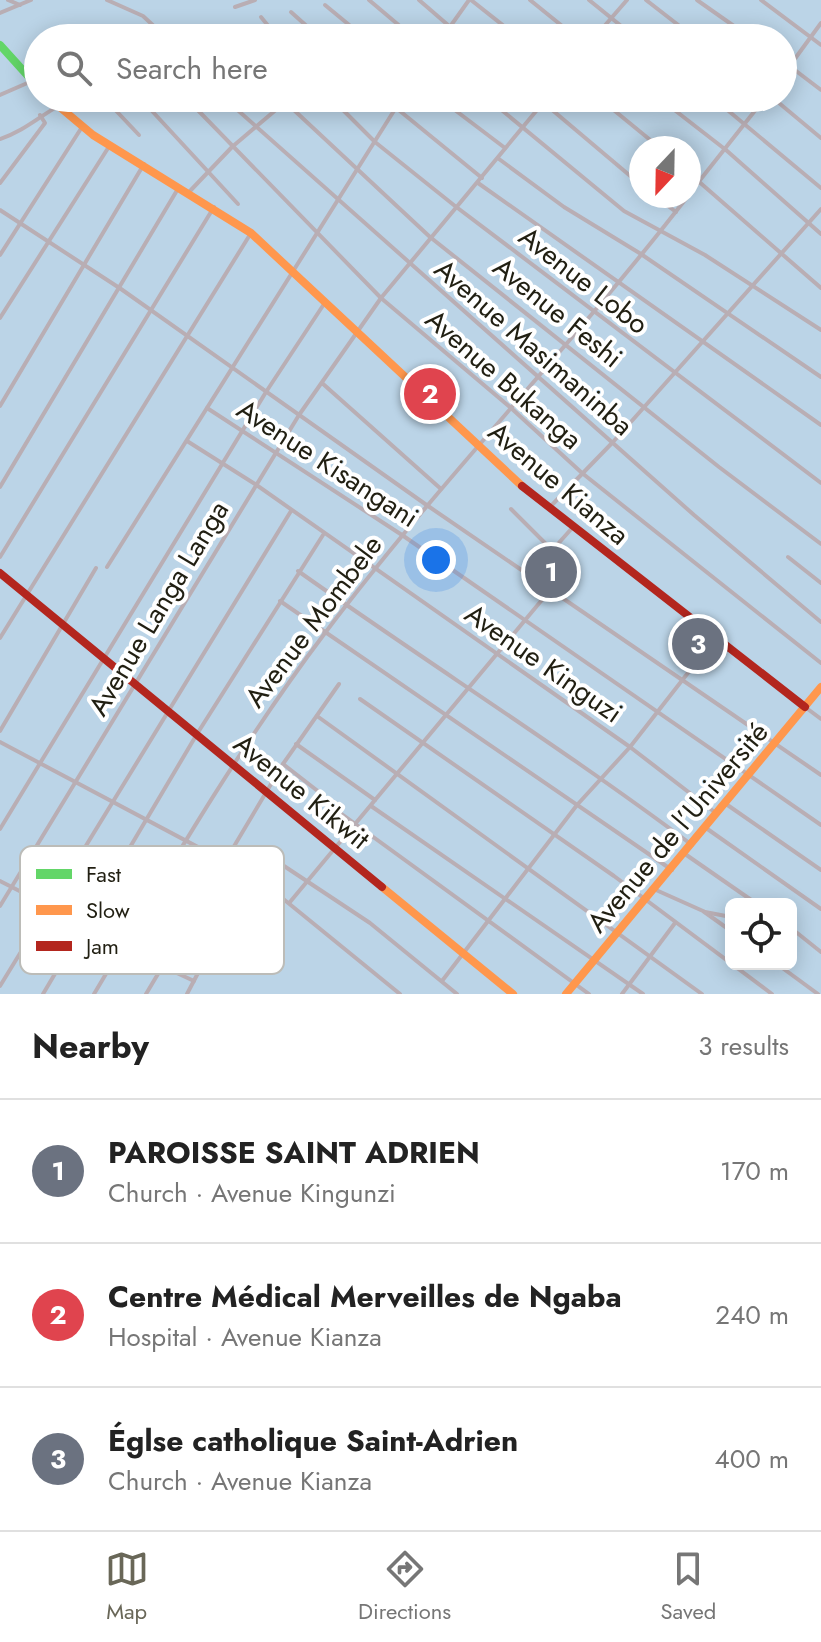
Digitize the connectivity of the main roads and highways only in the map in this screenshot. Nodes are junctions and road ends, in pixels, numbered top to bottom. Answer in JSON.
{"nodes":[{"id":1,"x":0,"y":45,"type":"edge"},
{"id":2,"x":24,"y":71,"type":"edge"},
{"id":3,"x":64,"y":112,"type":"edge"},
{"id":4,"x":0,"y":573,"type":"edge"},
{"id":5,"x":821,"y":687,"type":"edge"},
{"id":6,"x":805,"y":707,"type":"junction"},
{"id":7,"x":513,"y":994,"type":"edge"},
{"id":8,"x":566,"y":994,"type":"edge"}],
"edges":[{"from":1,"to":2,"type":"main road"},
{"from":3,"to":6,"type":"main road","name":"Avenue Kianza"},
{"from":4,"to":7,"type":"main road","name":"Avenue Kikwit"},
{"from":5,"to":6,"type":"main road","name":"Avenue de l’Université"},
{"from":6,"to":8,"type":"main road","name":"Avenue de l’Université"}]}
